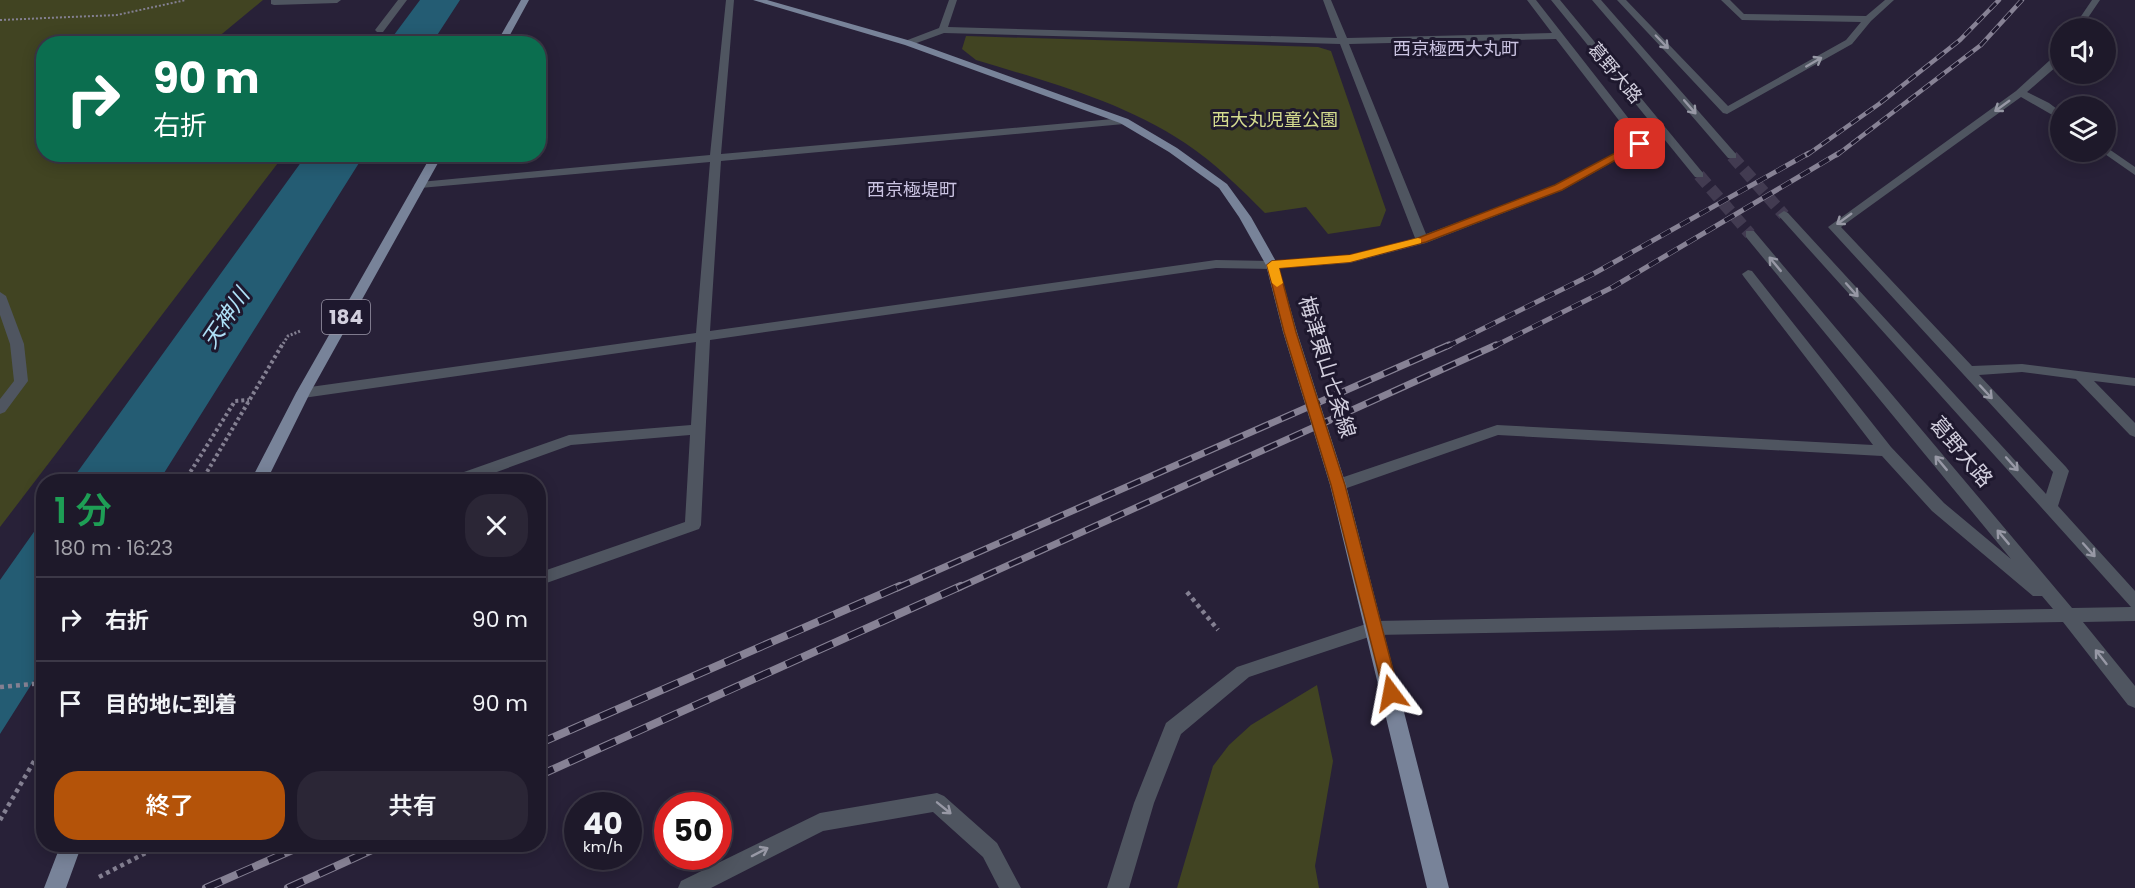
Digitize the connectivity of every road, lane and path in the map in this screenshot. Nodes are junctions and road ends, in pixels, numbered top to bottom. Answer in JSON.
{"nodes":[{"id":1,"x":186,"y":0,"type":"edge"},
{"id":2,"x":276,"y":0,"type":"edge"},
{"id":3,"x":337,"y":0,"type":"edge"},
{"id":4,"x":403,"y":0,"type":"edge"},
{"id":5,"x":525,"y":0,"type":"edge"},
{"id":6,"x":730,"y":0,"type":"edge"},
{"id":7,"x":757,"y":0,"type":"edge"},
{"id":8,"x":953,"y":0,"type":"edge"},
{"id":9,"x":1327,"y":0,"type":"edge"},
{"id":10,"x":1531,"y":0,"type":"edge"},
{"id":11,"x":1555,"y":0,"type":"edge"},
{"id":12,"x":1596,"y":0,"type":"edge"},
{"id":13,"x":1621,"y":0,"type":"edge"},
{"id":14,"x":1725,"y":0,"type":"edge"},
{"id":15,"x":1890,"y":0,"type":"edge"},
{"id":16,"x":2096,"y":0,"type":"edge"},
{"id":17,"x":2084,"y":18,"type":"edge"},
{"id":18,"x":1868,"y":19,"type":"junction"},
{"id":19,"x":0,"y":20,"type":"edge"},
{"id":20,"x":380,"y":30,"type":"dead end"},
{"id":21,"x":943,"y":30,"type":"junction"},
{"id":22,"x":505,"y":36,"type":"edge"},
{"id":23,"x":1557,"y":36,"type":"junction"},
{"id":24,"x":1343,"y":41,"type":"junction"},
{"id":25,"x":908,"y":43,"type":"junction"},
{"id":26,"x":2050,"y":67,"type":"edge"},
{"id":27,"x":2020,"y":93,"type":"junction"},
{"id":28,"x":2050,"y":109,"type":"edge"},
{"id":29,"x":1124,"y":120,"type":"junction"},
{"id":30,"x":1732,"y":156,"type":"tunnel mouth"},
{"id":31,"x":714,"y":158,"type":"junction"},
{"id":32,"x":2116,"y":158,"type":"edge"},
{"id":33,"x":433,"y":162,"type":"edge"},
{"id":34,"x":2135,"y":172,"type":"edge"},
{"id":35,"x":1699,"y":174,"type":"tunnel mouth"},
{"id":36,"x":420,"y":185,"type":"junction"},
{"id":37,"x":1784,"y":216,"type":"tunnel mouth"},
{"id":38,"x":1750,"y":234,"type":"tunnel mouth"},
{"id":39,"x":1422,"y":240,"type":"junction"},
{"id":40,"x":1272,"y":265,"type":"junction"},
{"id":41,"x":1748,"y":274,"type":"dead end"},
{"id":42,"x":0,"y":296,"type":"edge"},
{"id":43,"x":305,"y":329,"type":"dead end"},
{"id":44,"x":702,"y":337,"type":"junction"},
{"id":45,"x":1966,"y":371,"type":"junction"},
{"id":46,"x":2080,"y":375,"type":"junction"},
{"id":47,"x":2135,"y":382,"type":"edge"},
{"id":48,"x":303,"y":393,"type":"junction"},
{"id":49,"x":249,"y":400,"type":"junction"},
{"id":50,"x":0,"y":410,"type":"edge"},
{"id":51,"x":698,"y":429,"type":"junction"},
{"id":52,"x":2135,"y":432,"type":"edge"},
{"id":53,"x":1886,"y":451,"type":"junction"},
{"id":54,"x":189,"y":474,"type":"edge"},
{"id":55,"x":206,"y":474,"type":"edge"},
{"id":56,"x":262,"y":474,"type":"edge"},
{"id":57,"x":474,"y":474,"type":"edge"},
{"id":58,"x":1338,"y":485,"type":"junction"},
{"id":59,"x":2050,"y":506,"type":"junction"},
{"id":60,"x":546,"y":577,"type":"edge"},
{"id":61,"x":1187,"y":592,"type":"dead end"},
{"id":62,"x":2135,"y":602,"type":"edge"},
{"id":63,"x":2067,"y":614,"type":"junction"},
{"id":64,"x":2135,"y":614,"type":"edge"},
{"id":65,"x":1375,"y":628,"type":"junction"},
{"id":66,"x":1218,"y":630,"type":"dead end"},
{"id":67,"x":36,"y":684,"type":"edge"},
{"id":68,"x":0,"y":687,"type":"edge"},
{"id":69,"x":2135,"y":700,"type":"edge"},
{"id":70,"x":36,"y":758,"type":"edge"},
{"id":71,"x":0,"y":820,"type":"edge"},
{"id":72,"x":69,"y":852,"type":"edge"},
{"id":73,"x":147,"y":852,"type":"edge"},
{"id":74,"x":97,"y":878,"type":"dead end"},
{"id":75,"x":55,"y":888,"type":"edge"},
{"id":76,"x":689,"y":888,"type":"edge"},
{"id":77,"x":1010,"y":888,"type":"edge"},
{"id":78,"x":1118,"y":888,"type":"edge"},
{"id":79,"x":1438,"y":888,"type":"edge"}],
"edges":[{"from":1,"to":19,"type":"path"},
{"from":2,"to":3,"type":"street"},
{"from":4,"to":20,"type":"street"},
{"from":5,"to":22,"type":"main road"},
{"from":6,"to":31,"type":"street"},
{"from":7,"to":25,"type":"main road","name":"梅津東山七条線"},
{"from":8,"to":21,"type":"street"},
{"from":9,"to":24,"type":"street"},
{"from":10,"to":23,"type":"street"},
{"from":11,"to":35,"type":"street","name":"葛野大路"},
{"from":12,"to":30,"type":"street","name":"葛野大路","one_way":true},
{"from":13,"to":18,"type":"street","one_way":true},
{"from":14,"to":18,"type":"street"},
{"from":15,"to":18,"type":"street"},
{"from":16,"to":17,"type":"street"},
{"from":21,"to":24,"type":"street"},
{"from":21,"to":25,"type":"street"},
{"from":23,"to":24,"type":"street"},
{"from":23,"to":39,"type":"street"},
{"from":24,"to":39,"type":"street"},
{"from":25,"to":29,"type":"main road","name":"梅津東山七条線"},
{"from":26,"to":27,"type":"street"},
{"from":27,"to":28,"type":"street"},
{"from":27,"to":45,"type":"street","one_way":true},
{"from":29,"to":31,"type":"street"},
{"from":29,"to":40,"type":"main road","name":"梅津東山七条線"},
{"from":31,"to":36,"type":"street"},
{"from":31,"to":44,"type":"street"},
{"from":32,"to":34,"type":"street"},
{"from":33,"to":36,"type":"main road","number":"184"},
{"from":36,"to":48,"type":"main road","number":"184"},
{"from":37,"to":59,"type":"street","name":"葛野大路","one_way":true},
{"from":63,"to":38,"type":"street","name":"葛野大路","one_way":true},
{"from":39,"to":40,"type":"street"},
{"from":40,"to":44,"type":"street"},
{"from":40,"to":58,"type":"main road","name":"梅津東山七条線"},
{"from":41,"to":53,"type":"street"},
{"from":42,"to":50,"type":"street"},
{"from":43,"to":49,"type":"path"},
{"from":44,"to":48,"type":"street"},
{"from":44,"to":51,"type":"street"},
{"from":45,"to":46,"type":"street"},
{"from":45,"to":59,"type":"street","one_way":true},
{"from":46,"to":47,"type":"street"},
{"from":46,"to":52,"type":"street"},
{"from":48,"to":56,"type":"main road","number":"184"},
{"from":49,"to":54,"type":"path"},
{"from":49,"to":55,"type":"path"},
{"from":51,"to":57,"type":"street"},
{"from":51,"to":60,"type":"street"},
{"from":53,"to":58,"type":"street"},
{"from":53,"to":63,"type":"street"},
{"from":58,"to":65,"type":"main road","name":"梅津東山七条線"},
{"from":59,"to":62,"type":"street","name":"葛野大路","one_way":true},
{"from":61,"to":66,"type":"path"},
{"from":63,"to":64,"type":"street"},
{"from":63,"to":65,"type":"street"},
{"from":69,"to":63,"type":"street","name":"葛野大路","one_way":true},
{"from":65,"to":78,"type":"street"},
{"from":65,"to":79,"type":"main road","name":"梅津東山七条線"},
{"from":67,"to":68,"type":"path"},
{"from":70,"to":71,"type":"path"},
{"from":72,"to":75,"type":"main road"},
{"from":73,"to":74,"type":"path"},
{"from":76,"to":77,"type":"street","one_way":true}]}
